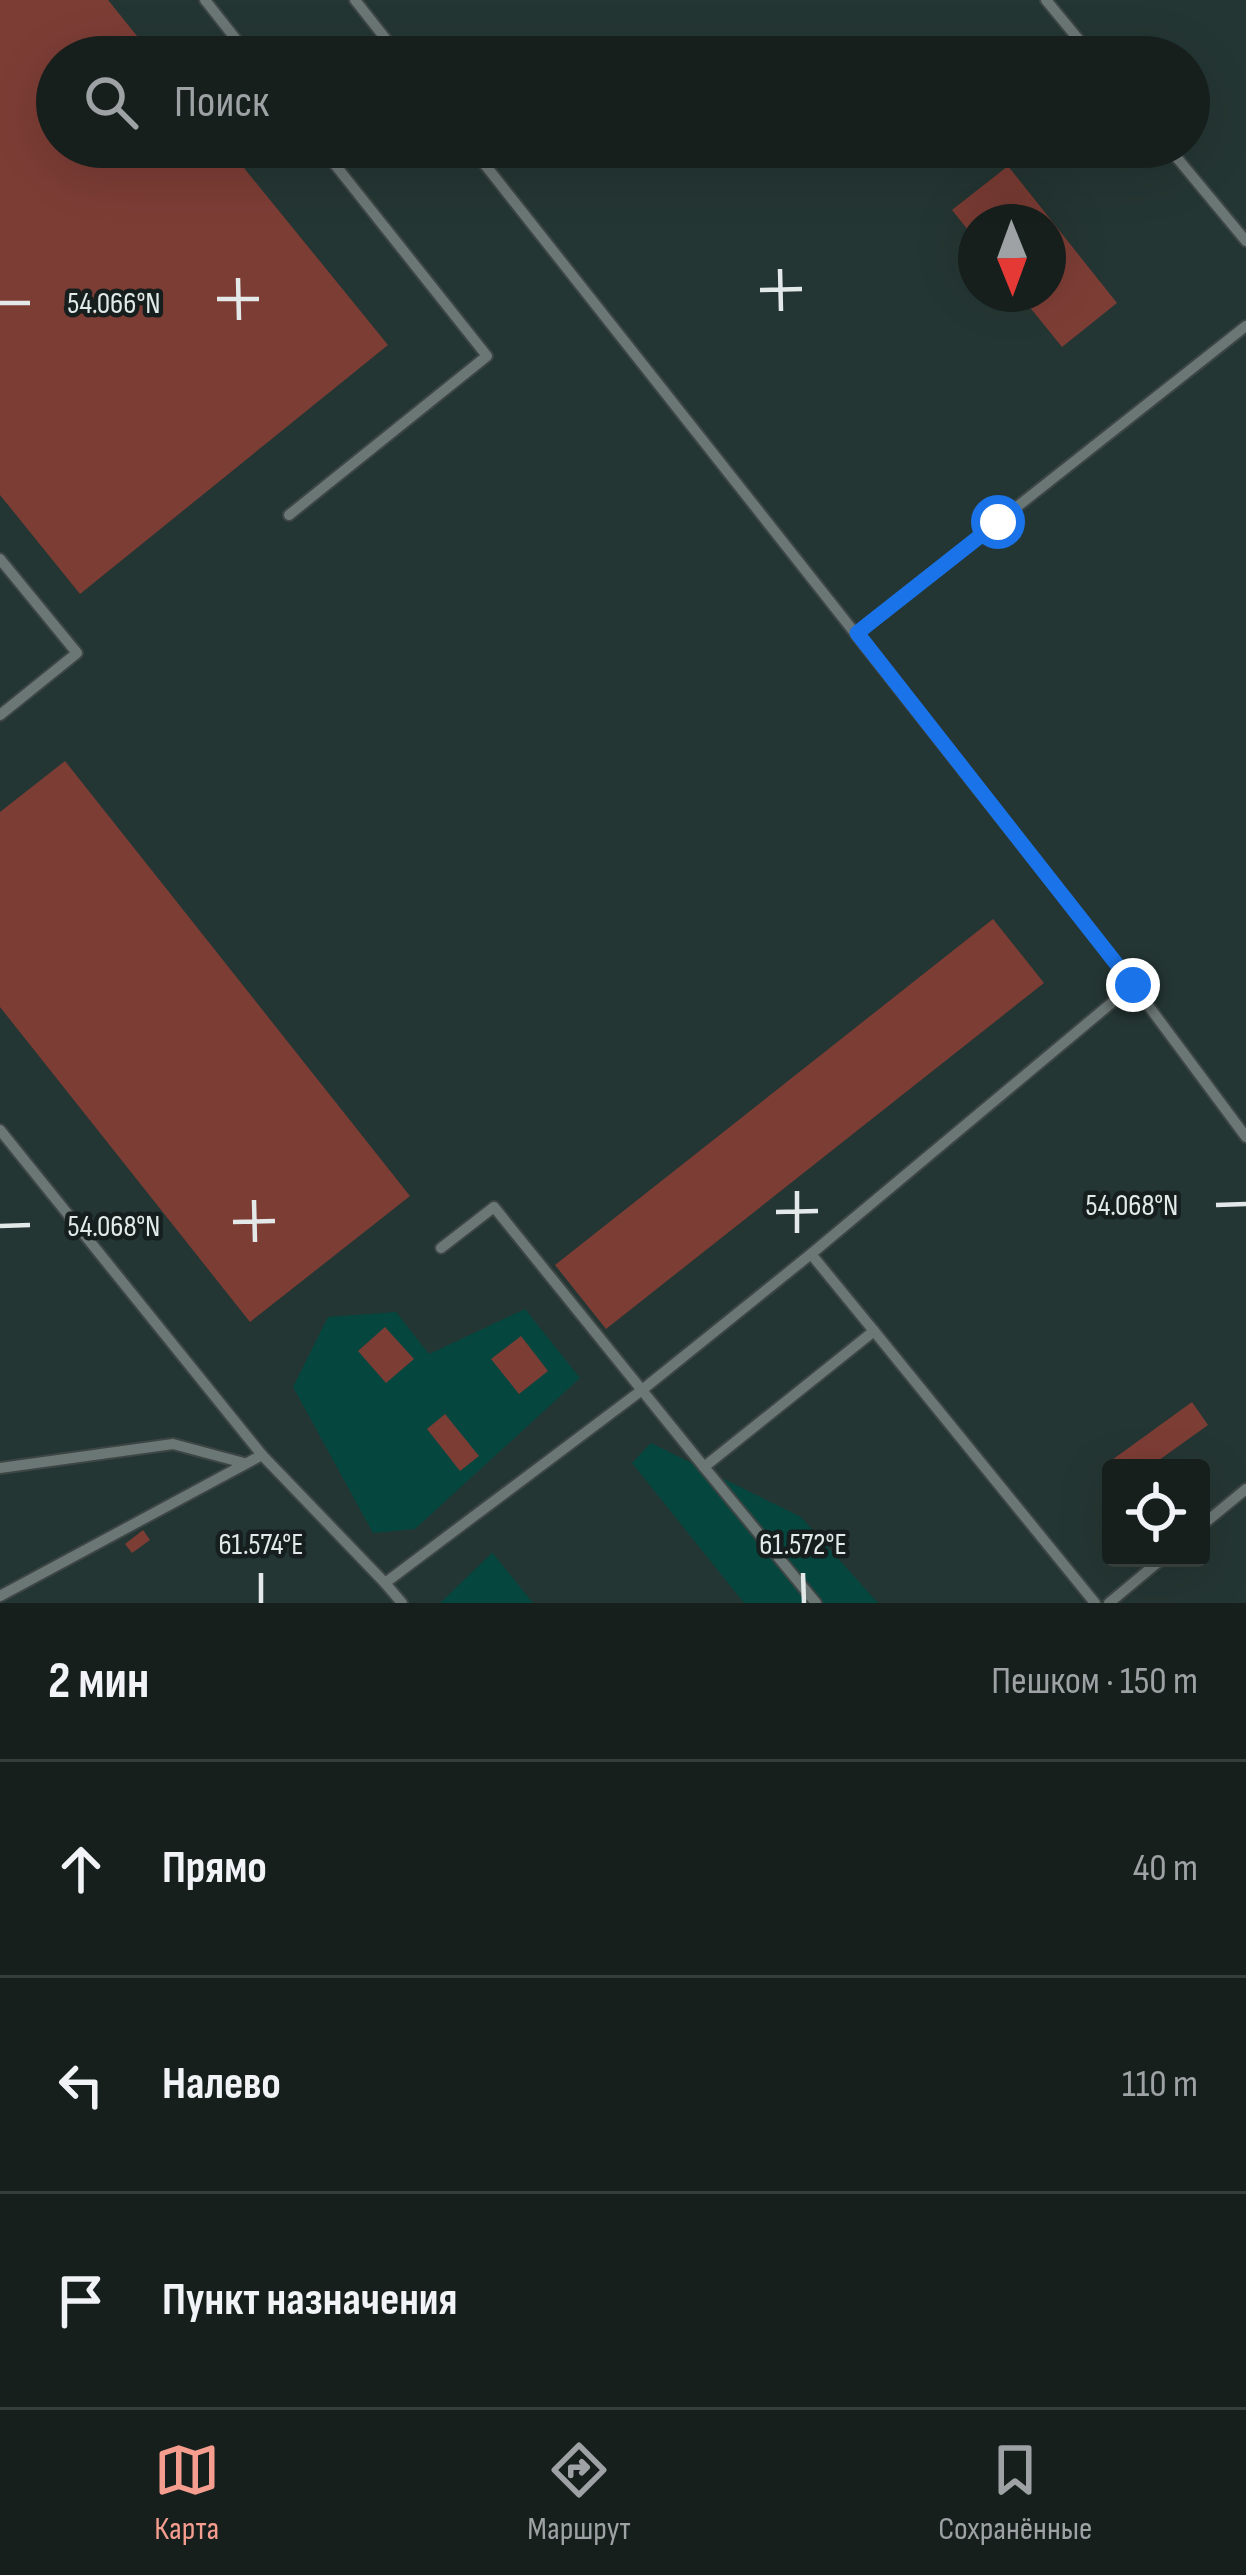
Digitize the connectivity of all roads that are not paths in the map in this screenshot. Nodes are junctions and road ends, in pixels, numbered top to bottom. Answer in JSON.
{"nodes":[{"id":1,"x":205,"y":0,"type":"edge"},
{"id":2,"x":355,"y":0,"type":"edge"},
{"id":3,"x":1046,"y":0,"type":"edge"},
{"id":4,"x":233,"y":36,"type":"edge"},
{"id":5,"x":383,"y":36,"type":"edge"},
{"id":6,"x":1076,"y":36,"type":"edge"},
{"id":7,"x":338,"y":168,"type":"edge"},
{"id":8,"x":488,"y":168,"type":"edge"},
{"id":9,"x":1185,"y":168,"type":"edge"},
{"id":10,"x":1246,"y":241,"type":"edge"},
{"id":11,"x":1246,"y":326,"type":"edge"},
{"id":12,"x":289,"y":514,"type":"dead end"},
{"id":13,"x":0,"y":559,"type":"edge"},
{"id":14,"x":857,"y":633,"type":"junction"},
{"id":15,"x":0,"y":715,"type":"edge"},
{"id":16,"x":1133,"y":985,"type":"junction"},
{"id":17,"x":0,"y":1130,"type":"edge"},
{"id":18,"x":1246,"y":1137,"type":"edge"},
{"id":19,"x":441,"y":1249,"type":"dead end"},
{"id":20,"x":811,"y":1254,"type":"junction"},
{"id":21,"x":874,"y":1331,"type":"junction"},
{"id":22,"x":642,"y":1390,"type":"junction"},
{"id":23,"x":262,"y":1456,"type":"junction"},
{"id":24,"x":246,"y":1464,"type":"junction"},
{"id":25,"x":704,"y":1467,"type":"junction"},
{"id":26,"x":0,"y":1468,"type":"edge"},
{"id":27,"x":1246,"y":1489,"type":"edge"},
{"id":28,"x":1210,"y":1519,"type":"edge"},
{"id":29,"x":1152,"y":1567,"type":"edge"},
{"id":30,"x":385,"y":1583,"type":"junction"},
{"id":31,"x":0,"y":1595,"type":"edge"},
{"id":32,"x":402,"y":1603,"type":"edge"},
{"id":33,"x":816,"y":1603,"type":"edge"},
{"id":34,"x":1095,"y":1603,"type":"edge"},
{"id":35,"x":1109,"y":1603,"type":"edge"}],
"edges":[{"from":1,"to":4,"type":"lane"},
{"from":2,"to":5,"type":"lane"},
{"from":3,"to":6,"type":"lane"},
{"from":7,"to":12,"type":"lane"},
{"from":8,"to":14,"type":"lane"},
{"from":9,"to":10,"type":"lane"},
{"from":11,"to":14,"type":"lane"},
{"from":13,"to":15,"type":"lane"},
{"from":14,"to":16,"type":"lane"},
{"from":16,"to":18,"type":"lane"},
{"from":16,"to":20,"type":"lane"},
{"from":17,"to":23,"type":"lane"},
{"from":19,"to":22,"type":"lane"},
{"from":20,"to":21,"type":"lane"},
{"from":20,"to":22,"type":"lane"},
{"from":21,"to":25,"type":"lane"},
{"from":21,"to":34,"type":"lane"},
{"from":22,"to":25,"type":"lane"},
{"from":22,"to":30,"type":"lane"},
{"from":23,"to":24,"type":"lane"},
{"from":23,"to":30,"type":"lane"},
{"from":24,"to":26,"type":"lane"},
{"from":24,"to":31,"type":"lane"},
{"from":25,"to":33,"type":"lane"},
{"from":27,"to":28,"type":"lane"},
{"from":29,"to":35,"type":"lane"},
{"from":30,"to":32,"type":"lane"}]}
